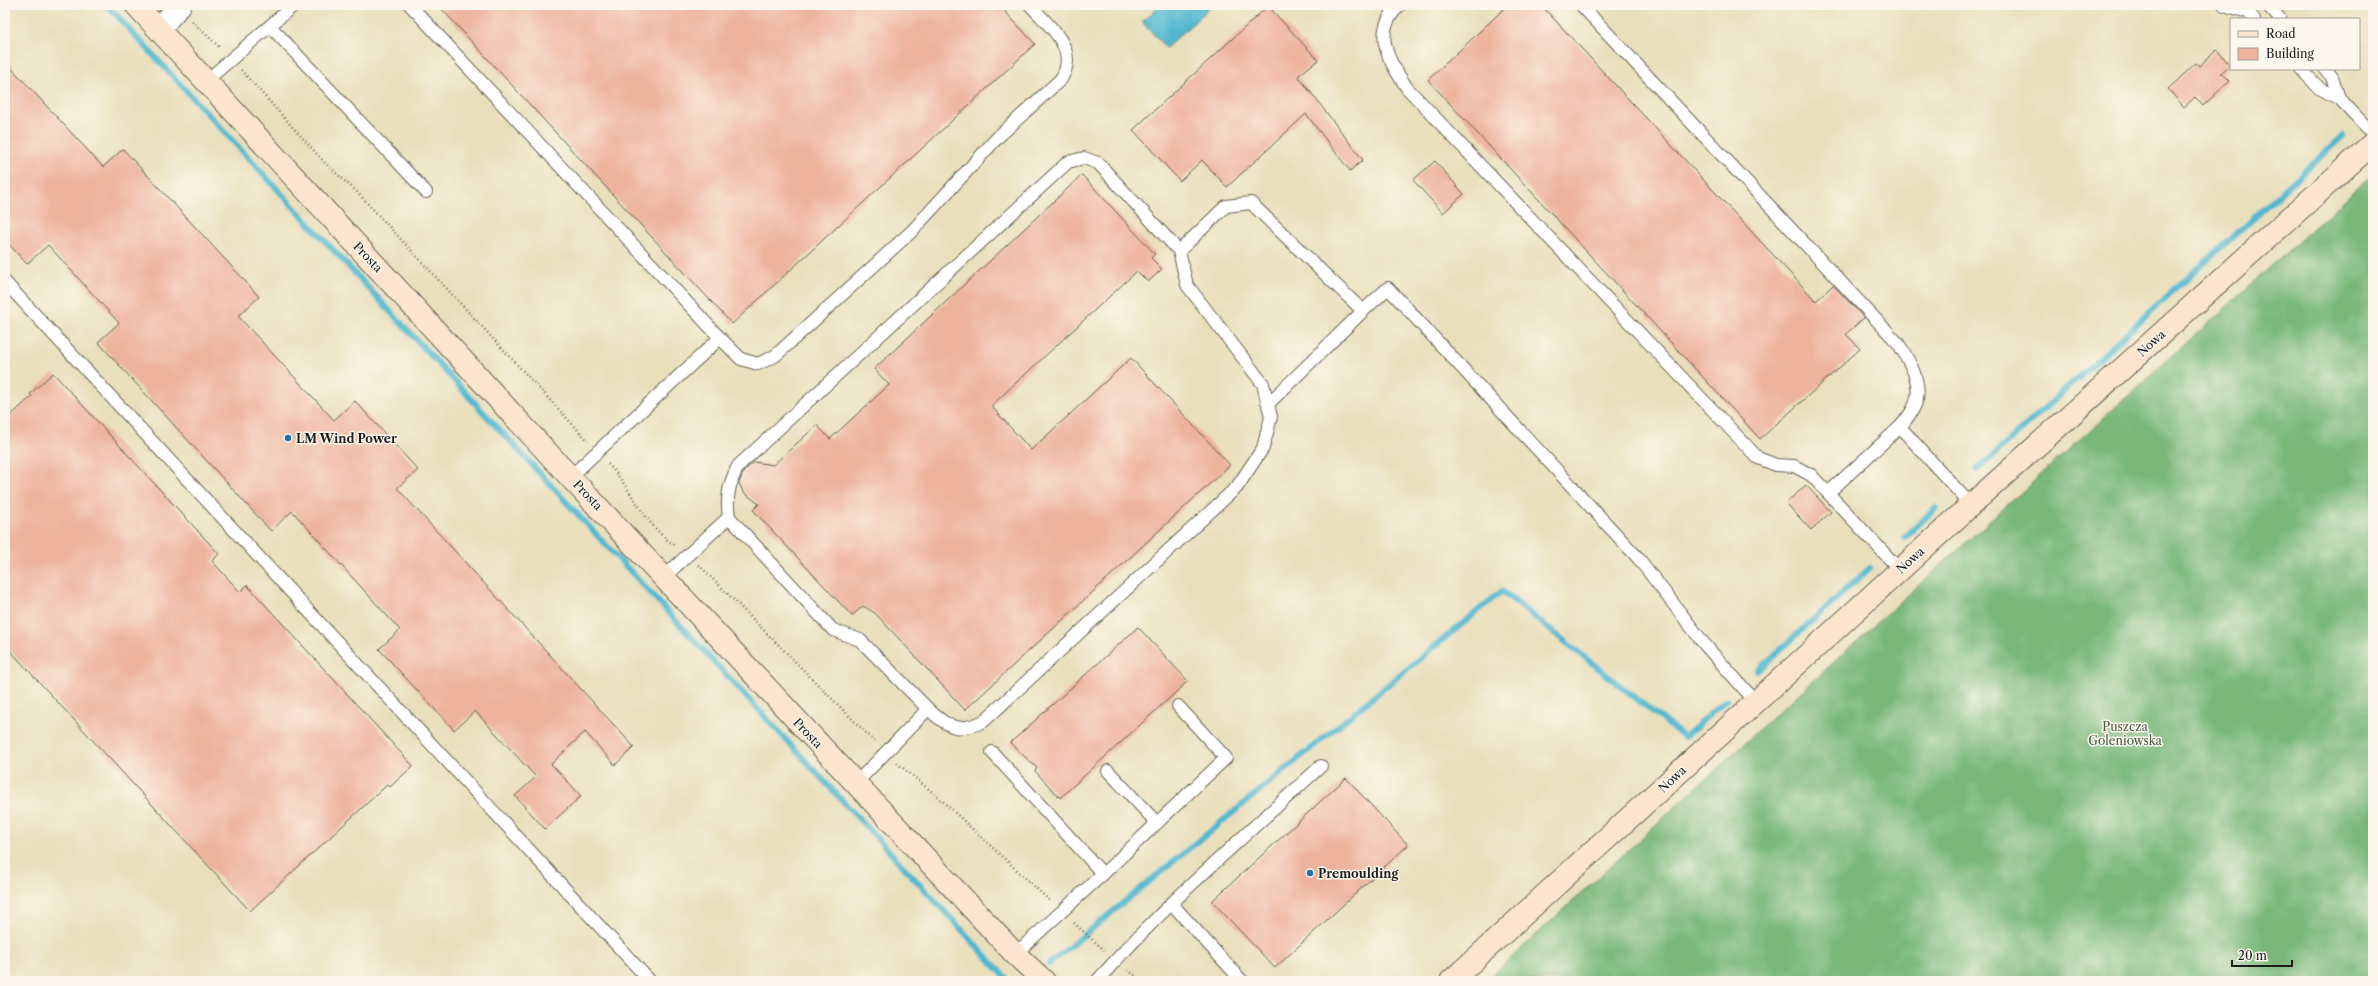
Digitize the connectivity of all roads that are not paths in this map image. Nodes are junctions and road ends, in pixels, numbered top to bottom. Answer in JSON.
{"nodes":[{"id":1,"x":136,"y":5,"type":"edge"},
{"id":2,"x":294,"y":5,"type":"edge"},
{"id":3,"x":410,"y":5,"type":"edge"},
{"id":4,"x":1030,"y":5,"type":"edge"},
{"id":5,"x":1400,"y":5,"type":"edge"},
{"id":6,"x":1581,"y":5,"type":"edge"},
{"id":7,"x":2224,"y":5,"type":"edge"},
{"id":8,"x":2267,"y":5,"type":"edge"},
{"id":9,"x":178,"y":6,"type":"edge"},
{"id":10,"x":2253,"y":18,"type":"edge"},
{"id":11,"x":2279,"y":18,"type":"edge"},
{"id":12,"x":270,"y":26,"type":"junction"},
{"id":13,"x":159,"y":29,"type":"junction"},
{"id":14,"x":2302,"y":70,"type":"edge"},
{"id":15,"x":2326,"y":70,"type":"edge"},
{"id":16,"x":206,"y":81,"type":"junction"},
{"id":17,"x":2339,"y":98,"type":"junction"},
{"id":18,"x":2373,"y":134,"type":"edge"},
{"id":19,"x":2373,"y":143,"type":"edge"},
{"id":20,"x":426,"y":192,"type":"dead end"},
{"id":21,"x":1179,"y":251,"type":"junction"},
{"id":22,"x":5,"y":282,"type":"edge"},
{"id":23,"x":1363,"y":311,"type":"junction"},
{"id":24,"x":720,"y":338,"type":"junction"},
{"id":25,"x":1268,"y":404,"type":"junction"},
{"id":26,"x":1900,"y":427,"type":"junction"},
{"id":27,"x":570,"y":476,"type":"junction"},
{"id":28,"x":1828,"y":493,"type":"junction"},
{"id":29,"x":1971,"y":505,"type":"junction"},
{"id":30,"x":729,"y":517,"type":"junction"},
{"id":31,"x":1900,"y":570,"type":"junction"},
{"id":32,"x":664,"y":577,"type":"junction"},
{"id":33,"x":1756,"y":702,"type":"junction"},
{"id":34,"x":1178,"y":706,"type":"dead end"},
{"id":35,"x":928,"y":709,"type":"junction"},
{"id":36,"x":992,"y":752,"type":"dead end"},
{"id":37,"x":1321,"y":766,"type":"dead end"},
{"id":38,"x":1108,"y":772,"type":"dead end"},
{"id":39,"x":855,"y":784,"type":"junction"},
{"id":40,"x":1157,"y":824,"type":"junction"},
{"id":41,"x":1103,"y":874,"type":"junction"},
{"id":42,"x":1171,"y":903,"type":"junction"},
{"id":43,"x":1016,"y":954,"type":"junction"},
{"id":44,"x":650,"y":981,"type":"edge"},
{"id":45,"x":1044,"y":981,"type":"edge"},
{"id":46,"x":1097,"y":981,"type":"edge"},
{"id":47,"x":1242,"y":981,"type":"edge"},
{"id":48,"x":1451,"y":981,"type":"edge"}],
"edges":[{"from":1,"to":13,"type":"street","name":"Prosta"},
{"from":2,"to":12,"type":"lane"},
{"from":3,"to":24,"type":"lane"},
{"from":4,"to":24,"type":"lane"},
{"from":5,"to":28,"type":"lane"},
{"from":6,"to":26,"type":"lane"},
{"from":7,"to":10,"type":"lane"},
{"from":8,"to":11,"type":"lane"},
{"from":9,"to":13,"type":"street"},
{"from":12,"to":16,"type":"lane"},
{"from":12,"to":20,"type":"lane"},
{"from":13,"to":16,"type":"street","name":"Prosta"},
{"from":14,"to":17,"type":"lane"},
{"from":15,"to":17,"type":"lane"},
{"from":16,"to":27,"type":"street","name":"Prosta"},
{"from":17,"to":18,"type":"lane"},
{"from":19,"to":29,"type":"street","name":"Nowa"},
{"from":21,"to":23,"type":"lane"},
{"from":21,"to":25,"type":"lane"},
{"from":21,"to":30,"type":"lane"},
{"from":22,"to":44,"type":"lane"},
{"from":23,"to":25,"type":"lane"},
{"from":23,"to":33,"type":"lane"},
{"from":24,"to":27,"type":"lane"},
{"from":25,"to":35,"type":"lane"},
{"from":26,"to":28,"type":"lane"},
{"from":26,"to":29,"type":"lane"},
{"from":27,"to":32,"type":"street","name":"Prosta"},
{"from":28,"to":31,"type":"lane"},
{"from":29,"to":31,"type":"street","name":"Nowa"},
{"from":30,"to":32,"type":"lane"},
{"from":30,"to":35,"type":"lane"},
{"from":31,"to":33,"type":"street","name":"Nowa"},
{"from":32,"to":39,"type":"street","name":"Prosta"},
{"from":33,"to":48,"type":"street","name":"Nowa"},
{"from":34,"to":40,"type":"lane"},
{"from":35,"to":39,"type":"lane"},
{"from":36,"to":41,"type":"lane"},
{"from":37,"to":42,"type":"lane"},
{"from":38,"to":40,"type":"lane"},
{"from":39,"to":43,"type":"street","name":"Prosta"},
{"from":40,"to":41,"type":"lane"},
{"from":41,"to":43,"type":"lane"},
{"from":42,"to":46,"type":"lane"},
{"from":42,"to":47,"type":"lane"},
{"from":43,"to":45,"type":"street","name":"Prosta"}]}
